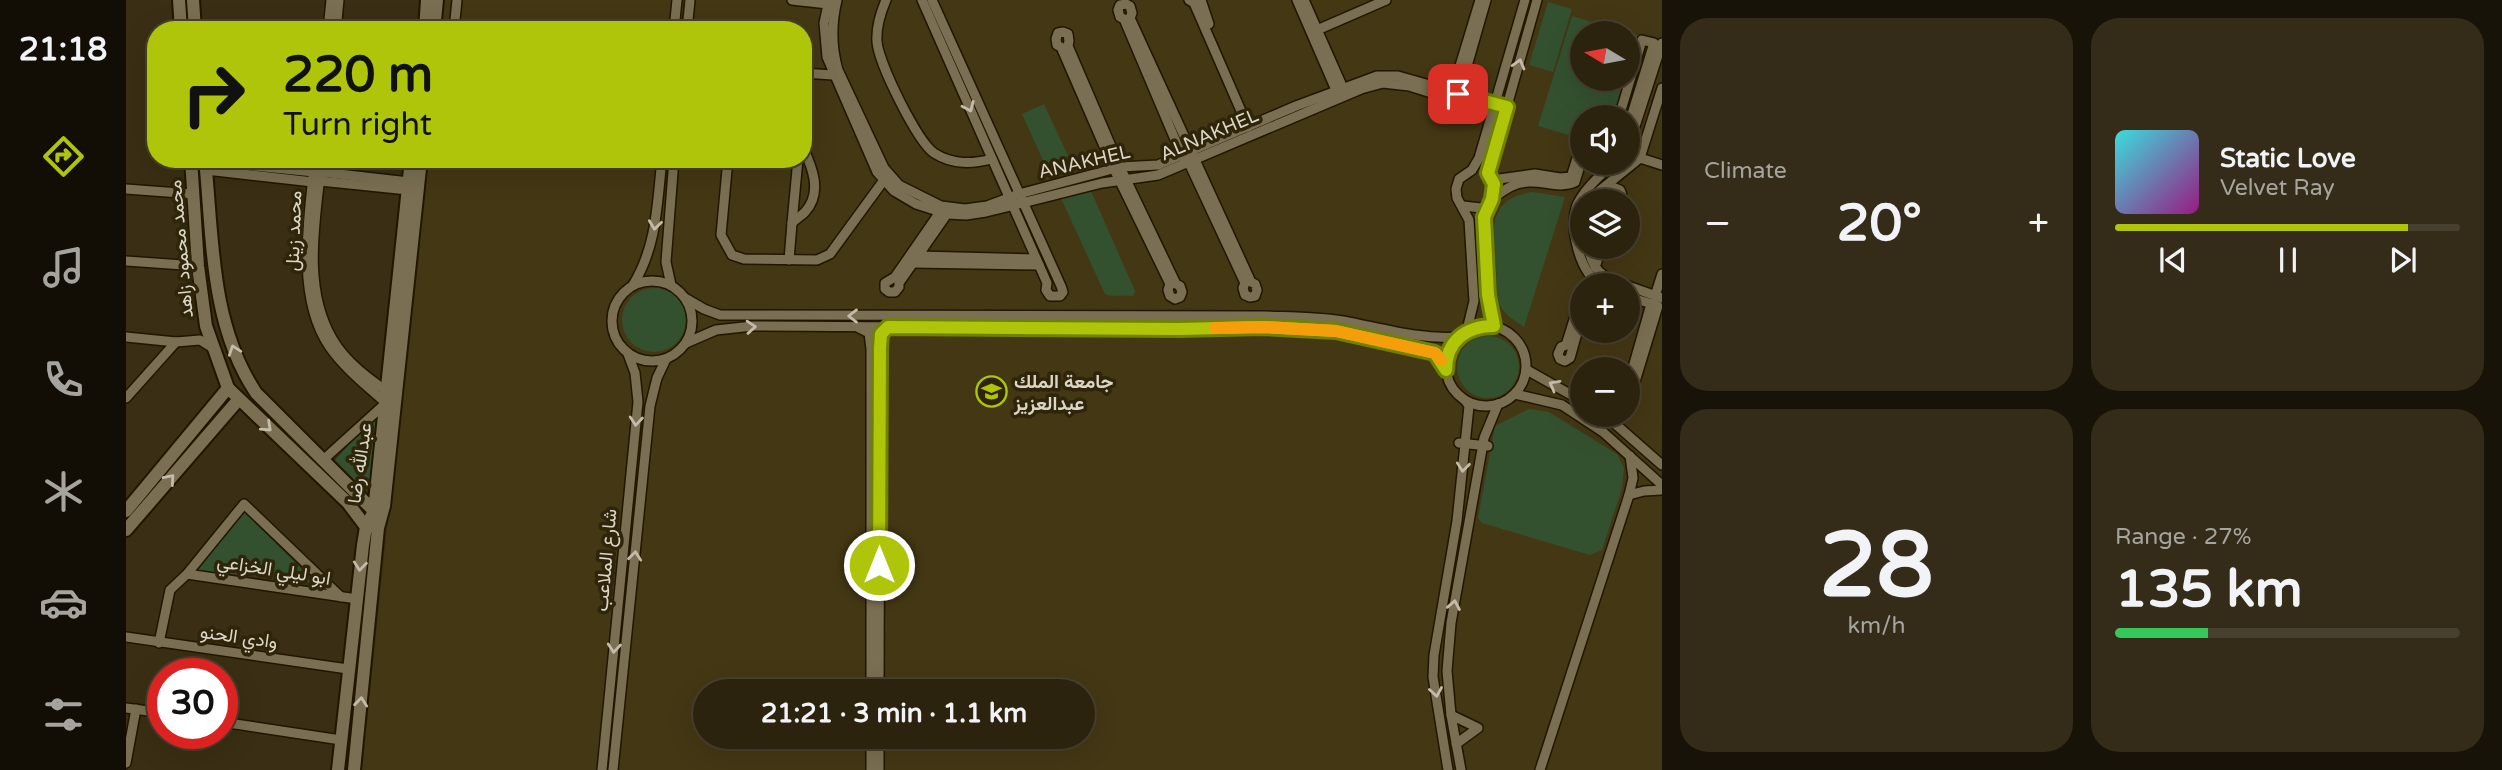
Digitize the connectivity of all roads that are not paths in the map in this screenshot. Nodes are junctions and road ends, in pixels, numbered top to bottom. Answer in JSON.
{"nodes":[{"id":1,"x":179,"y":0,"type":"edge"},
{"id":2,"x":193,"y":0,"type":"edge"},
{"id":3,"x":331,"y":0,"type":"edge"},
{"id":4,"x":339,"y":0,"type":"edge"},
{"id":5,"x":427,"y":0,"type":"edge"},
{"id":6,"x":437,"y":0,"type":"edge"},
{"id":7,"x":457,"y":0,"type":"edge"},
{"id":8,"x":677,"y":0,"type":"edge"},
{"id":9,"x":690,"y":0,"type":"edge"},
{"id":10,"x":792,"y":0,"type":"edge"},
{"id":11,"x":886,"y":0,"type":"edge"},
{"id":12,"x":922,"y":0,"type":"edge"},
{"id":13,"x":932,"y":0,"type":"edge"},
{"id":14,"x":1189,"y":0,"type":"edge"},
{"id":15,"x":1201,"y":0,"type":"edge"},
{"id":16,"x":1297,"y":0,"type":"edge"},
{"id":17,"x":1304,"y":0,"type":"edge"},
{"id":18,"x":1480,"y":0,"type":"edge"},
{"id":19,"x":1486,"y":0,"type":"edge"},
{"id":20,"x":1525,"y":0,"type":"edge"},
{"id":21,"x":1537,"y":0,"type":"edge"},
{"id":22,"x":832,"y":1,"type":"edge"},
{"id":23,"x":1379,"y":1,"type":"edge"},
{"id":24,"x":180,"y":21,"type":"edge"},
{"id":25,"x":194,"y":21,"type":"edge"},
{"id":26,"x":329,"y":21,"type":"edge"},
{"id":27,"x":337,"y":21,"type":"edge"},
{"id":28,"x":426,"y":21,"type":"edge"},
{"id":29,"x":435,"y":21,"type":"edge"},
{"id":30,"x":455,"y":21,"type":"edge"},
{"id":31,"x":675,"y":21,"type":"edge"},
{"id":32,"x":688,"y":21,"type":"edge"},
{"id":33,"x":1317,"y":30,"type":"junction"},
{"id":34,"x":1662,"y":43,"type":"edge"},
{"id":35,"x":812,"y":69,"type":"edge"},
{"id":36,"x":832,"y":72,"type":"junction"},
{"id":37,"x":812,"y":73,"type":"edge"},
{"id":38,"x":1340,"y":89,"type":"junction"},
{"id":39,"x":1662,"y":89,"type":"edge"},
{"id":40,"x":1455,"y":93,"type":"junction"},
{"id":41,"x":1623,"y":105,"type":"edge"},
{"id":42,"x":1635,"y":105,"type":"edge"},
{"id":43,"x":1507,"y":107,"type":"junction"},
{"id":44,"x":1493,"y":108,"type":"junction"},
{"id":45,"x":1640,"y":111,"type":"edge"},
{"id":46,"x":1250,"y":126,"type":"junction"},
{"id":47,"x":1189,"y":158,"type":"junction"},
{"id":48,"x":1640,"y":158,"type":"joint"},
{"id":49,"x":992,"y":159,"type":"junction"},
{"id":50,"x":1662,"y":165,"type":"edge"},
{"id":51,"x":192,"y":168,"type":"edge"},
{"id":52,"x":205,"y":168,"type":"edge"},
{"id":53,"x":239,"y":168,"type":"edge"},
{"id":54,"x":316,"y":168,"type":"edge"},
{"id":55,"x":320,"y":168,"type":"edge"},
{"id":56,"x":410,"y":168,"type":"edge"},
{"id":57,"x":420,"y":168,"type":"edge"},
{"id":58,"x":661,"y":168,"type":"edge"},
{"id":59,"x":673,"y":168,"type":"edge"},
{"id":60,"x":727,"y":168,"type":"edge"},
{"id":61,"x":797,"y":168,"type":"edge"},
{"id":62,"x":812,"y":168,"type":"edge"},
{"id":63,"x":1117,"y":168,"type":"junction"},
{"id":64,"x":1472,"y":170,"type":"junction"},
{"id":65,"x":1572,"y":175,"type":"edge"},
{"id":66,"x":1577,"y":175,"type":"edge"},
{"id":67,"x":1601,"y":175,"type":"edge"},
{"id":68,"x":1619,"y":175,"type":"edge"},
{"id":69,"x":1490,"y":176,"type":"junction"},
{"id":70,"x":317,"y":177,"type":"junction"},
{"id":71,"x":1123,"y":179,"type":"junction"},
{"id":72,"x":884,"y":180,"type":"junction"},
{"id":73,"x":409,"y":186,"type":"junction"},
{"id":74,"x":126,"y":189,"type":"edge"},
{"id":75,"x":1602,"y":189,"type":"edge"},
{"id":76,"x":193,"y":194,"type":"junction"},
{"id":77,"x":1021,"y":198,"type":"junction"},
{"id":78,"x":1491,"y":200,"type":"junction"},
{"id":79,"x":1011,"y":202,"type":"junction"},
{"id":80,"x":1463,"y":206,"type":"junction"},
{"id":81,"x":944,"y":213,"type":"junction"},
{"id":82,"x":792,"y":223,"type":"junction"},
{"id":83,"x":916,"y":259,"type":"junction"},
{"id":84,"x":1592,"y":259,"type":"edge"},
{"id":85,"x":1594,"y":259,"type":"edge"},
{"id":86,"x":1595,"y":259,"type":"edge"},
{"id":87,"x":789,"y":260,"type":"junction"},
{"id":88,"x":126,"y":261,"type":"edge"},
{"id":89,"x":1038,"y":262,"type":"junction"},
{"id":90,"x":1593,"y":264,"type":"junction"},
{"id":91,"x":198,"y":266,"type":"junction"},
{"id":92,"x":1589,"y":273,"type":"edge"},
{"id":93,"x":1601,"y":273,"type":"edge"},
{"id":94,"x":1662,"y":274,"type":"edge"},
{"id":95,"x":671,"y":285,"type":"junction"},
{"id":96,"x":632,"y":286,"type":"junction"},
{"id":97,"x":1640,"y":292,"type":"edge"},
{"id":98,"x":685,"y":298,"type":"junction"},
{"id":99,"x":1640,"y":298,"type":"edge"},
{"id":100,"x":1659,"y":301,"type":"edge"},
{"id":101,"x":1494,"y":326,"type":"junction"},
{"id":102,"x":857,"y":327,"type":"junction"},
{"id":103,"x":888,"y":327,"type":"junction"},
{"id":104,"x":1467,"y":330,"type":"junction"},
{"id":105,"x":1570,"y":332,"type":"edge"},
{"id":106,"x":126,"y":337,"type":"edge"},
{"id":107,"x":1458,"y":337,"type":"junction"},
{"id":108,"x":176,"y":342,"type":"junction"},
{"id":109,"x":686,"y":343,"type":"junction"},
{"id":110,"x":1574,"y":343,"type":"edge"},
{"id":111,"x":216,"y":350,"type":"junction"},
{"id":112,"x":628,"y":354,"type":"junction"},
{"id":113,"x":1638,"y":357,"type":"edge"},
{"id":114,"x":666,"y":359,"type":"junction"},
{"id":115,"x":1640,"y":365,"type":"edge"},
{"id":116,"x":1446,"y":370,"type":"junction"},
{"id":117,"x":1527,"y":370,"type":"junction"},
{"id":118,"x":228,"y":388,"type":"junction"},
{"id":119,"x":1515,"y":394,"type":"junction"},
{"id":120,"x":1570,"y":394,"type":"edge"},
{"id":121,"x":387,"y":397,"type":"junction"},
{"id":122,"x":126,"y":398,"type":"edge"},
{"id":123,"x":239,"y":399,"type":"junction"},
{"id":124,"x":1465,"y":400,"type":"junction"},
{"id":125,"x":1499,"y":404,"type":"junction"},
{"id":126,"x":1619,"y":427,"type":"edge"},
{"id":127,"x":1462,"y":443,"type":"junction"},
{"id":128,"x":1485,"y":446,"type":"junction"},
{"id":129,"x":1630,"y":456,"type":"junction"},
{"id":130,"x":323,"y":460,"type":"junction"},
{"id":131,"x":1662,"y":465,"type":"edge"},
{"id":132,"x":1662,"y":485,"type":"edge"},
{"id":133,"x":1662,"y":491,"type":"edge"},
{"id":134,"x":1629,"y":495,"type":"junction"},
{"id":135,"x":379,"y":508,"type":"junction"},
{"id":136,"x":126,"y":511,"type":"edge"},
{"id":137,"x":372,"y":527,"type":"junction"},
{"id":138,"x":126,"y":530,"type":"edge"},
{"id":139,"x":187,"y":573,"type":"junction"},
{"id":140,"x":341,"y":597,"type":"junction"},
{"id":141,"x":356,"y":599,"type":"junction"},
{"id":142,"x":126,"y":637,"type":"edge"},
{"id":143,"x":159,"y":643,"type":"junction"},
{"id":144,"x":348,"y":669,"type":"junction"},
{"id":145,"x":871,"y":679,"type":"edge"},
{"id":146,"x":879,"y":679,"type":"edge"},
{"id":147,"x":131,"y":708,"type":"edge"},
{"id":148,"x":1451,"y":715,"type":"junction"},
{"id":149,"x":238,"y":724,"type":"edge"},
{"id":150,"x":341,"y":740,"type":"junction"},
{"id":151,"x":1456,"y":744,"type":"junction"},
{"id":152,"x":871,"y":749,"type":"edge"},
{"id":153,"x":879,"y":749,"type":"edge"},
{"id":154,"x":126,"y":763,"type":"edge"},
{"id":155,"x":338,"y":770,"type":"edge"},
{"id":156,"x":354,"y":770,"type":"edge"},
{"id":157,"x":602,"y":770,"type":"edge"},
{"id":158,"x":613,"y":770,"type":"edge"},
{"id":159,"x":871,"y":770,"type":"edge"},
{"id":160,"x":879,"y":770,"type":"edge"},
{"id":161,"x":1448,"y":770,"type":"edge"},
{"id":162,"x":1461,"y":770,"type":"edge"},
{"id":163,"x":1540,"y":770,"type":"edge"}],
"edges":[{"from":1,"to":24,"type":"street"},
{"from":2,"to":25,"type":"street"},
{"from":3,"to":26,"type":"street"},
{"from":4,"to":27,"type":"street"},
{"from":5,"to":28,"type":"street"},
{"from":6,"to":29,"type":"street"},
{"from":7,"to":30,"type":"street"},
{"from":8,"to":31,"type":"street"},
{"from":9,"to":32,"type":"street"},
{"from":10,"to":22,"type":"street"},
{"from":11,"to":49,"type":"street"},
{"from":12,"to":49,"type":"street","one_way":true},
{"from":13,"to":77,"type":"street"},
{"from":14,"to":46,"type":"street"},
{"from":15,"to":46,"type":"street"},
{"from":16,"to":38,"type":"street"},
{"from":17,"to":33,"type":"street"},
{"from":18,"to":40,"type":"street"},
{"from":19,"to":40,"type":"street"},
{"from":20,"to":44,"type":"street"},
{"from":43,"to":21,"type":"street","one_way":true},
{"from":22,"to":36,"type":"street","name":"ALNAKHEL"},
{"from":22,"to":79,"type":"street"},
{"from":23,"to":33,"type":"street"},
{"from":33,"to":38,"type":"street"},
{"from":34,"to":45,"type":"street"},
{"from":35,"to":36,"type":"street"},
{"from":36,"to":37,"type":"street"},
{"from":36,"to":72,"type":"street","name":"ALNAKHEL"},
{"from":38,"to":40,"type":"street","name":"ANAKHEL"},
{"from":38,"to":46,"type":"street","name":"ANAKHEL"},
{"from":39,"to":48,"type":"street"},
{"from":40,"to":44,"type":"street","name":"ANAKHEL"},
{"from":41,"to":42,"type":"street"},
{"from":43,"to":44,"type":"street","name":"ANAKHEL"},
{"from":43,"to":69,"type":"street"},
{"from":44,"to":47,"type":"street","name":"ALNAKHEL"},
{"from":44,"to":64,"type":"street"},
{"from":46,"to":47,"type":"street","name":"ANAKHEL"},
{"from":47,"to":47,"type":"street"},
{"from":47,"to":47,"type":"street"},
{"from":47,"to":63,"type":"street","name":"ANAKHEL"},
{"from":47,"to":71,"type":"street","name":"ALNAKHEL"},
{"from":48,"to":50,"type":"street"},
{"from":49,"to":79,"type":"street"},
{"from":51,"to":76,"type":"street","name":"محمد محمود زاهد"},
{"from":130,"to":52,"type":"street","name":"محمد محمود زاهد","one_way":true},
{"from":53,"to":70,"type":"street"},
{"from":54,"to":70,"type":"street","name":"محمد زينل"},
{"from":55,"to":70,"type":"street","name":"محمد زينل"},
{"from":56,"to":73,"type":"street","name":"عبدالله رضا"},
{"from":57,"to":135,"type":"street","name":"عبدالله رضا"},
{"from":58,"to":96,"type":"street","one_way":true},
{"from":59,"to":95,"type":"street"},
{"from":60,"to":87,"type":"street"},
{"from":61,"to":82,"type":"street"},
{"from":62,"to":82,"type":"street"},
{"from":63,"to":63,"type":"street"},
{"from":63,"to":71,"type":"street"},
{"from":63,"to":77,"type":"street","name":"ANAKHEL"},
{"from":64,"to":69,"type":"street"},
{"from":64,"to":80,"type":"street"},
{"from":65,"to":69,"type":"street"},
{"from":66,"to":78,"type":"street"},
{"from":67,"to":92,"type":"street"},
{"from":68,"to":75,"type":"street"},
{"from":69,"to":78,"type":"street"},
{"from":70,"to":73,"type":"street"},
{"from":70,"to":121,"type":"street","name":"محمد زينل"},
{"from":71,"to":71,"type":"street"},
{"from":71,"to":77,"type":"street","name":"ALNAKHEL"},
{"from":72,"to":81,"type":"street","name":"ALNAKHEL"},
{"from":72,"to":87,"type":"street"},
{"from":73,"to":121,"type":"street","name":"عبدالله رضا"},
{"from":74,"to":76,"type":"street"},
{"from":76,"to":91,"type":"street","name":"محمد محمود زاهد"},
{"from":77,"to":79,"type":"street","name":"ALNAKHEL"},
{"from":77,"to":89,"type":"street"},
{"from":78,"to":80,"type":"street"},
{"from":78,"to":101,"type":"street"},
{"from":79,"to":81,"type":"street","name":"ALNAKHEL"},
{"from":79,"to":89,"type":"street"},
{"from":80,"to":104,"type":"street"},
{"from":81,"to":83,"type":"street"},
{"from":81,"to":83,"type":"street"},
{"from":82,"to":87,"type":"street"},
{"from":83,"to":89,"type":"street"},
{"from":84,"to":90,"type":"street"},
{"from":85,"to":90,"type":"street"},
{"from":86,"to":90,"type":"street"},
{"from":88,"to":91,"type":"street"},
{"from":90,"to":93,"type":"street"},
{"from":91,"to":111,"type":"street","name":"محمد محمود زاهد"},
{"from":94,"to":100,"type":"street"},
{"from":95,"to":96,"type":"street"},
{"from":95,"to":98,"type":"street"},
{"from":96,"to":112,"type":"street"},
{"from":97,"to":100,"type":"street"},
{"from":107,"to":98,"type":"street","one_way":true},
{"from":98,"to":109,"type":"street"},
{"from":99,"to":100,"type":"street"},
{"from":100,"to":113,"type":"street"},
{"from":100,"to":115,"type":"street"},
{"from":101,"to":104,"type":"street"},
{"from":101,"to":117,"type":"street"},
{"from":102,"to":103,"type":"street"},
{"from":109,"to":102,"type":"street","one_way":true},
{"from":102,"to":145,"type":"street"},
{"from":103,"to":116,"type":"street"},
{"from":103,"to":146,"type":"street"},
{"from":104,"to":107,"type":"street"},
{"from":105,"to":110,"type":"street"},
{"from":106,"to":108,"type":"street"},
{"from":107,"to":116,"type":"street"},
{"from":108,"to":111,"type":"street"},
{"from":108,"to":122,"type":"street"},
{"from":109,"to":114,"type":"street"},
{"from":111,"to":118,"type":"street","name":"محمد محمود زاهد"},
{"from":112,"to":114,"type":"street"},
{"from":112,"to":157,"type":"street","name":"شارع الملاعب","one_way":true},
{"from":158,"to":114,"type":"street","name":"شارع الملاعب","one_way":true},
{"from":116,"to":124,"type":"street"},
{"from":117,"to":119,"type":"street"},
{"from":120,"to":117,"type":"street","one_way":true},
{"from":118,"to":123,"type":"street","name":"محمد محمود زاهد"},
{"from":118,"to":136,"type":"street"},
{"from":119,"to":125,"type":"street"},
{"from":119,"to":129,"type":"street"},
{"from":121,"to":130,"type":"street"},
{"from":121,"to":135,"type":"street","name":"عبدالله رضا"},
{"from":123,"to":137,"type":"street","name":"محمد محمود زاهد","one_way":true},
{"from":138,"to":123,"type":"street","one_way":true},
{"from":124,"to":125,"type":"street"},
{"from":124,"to":127,"type":"street"},
{"from":125,"to":128,"type":"street"},
{"from":126,"to":131,"type":"street"},
{"from":127,"to":128,"type":"street"},
{"from":127,"to":161,"type":"street","one_way":true},
{"from":148,"to":128,"type":"street","one_way":true},
{"from":129,"to":132,"type":"street"},
{"from":129,"to":134,"type":"street"},
{"from":130,"to":135,"type":"street","name":"محمد محمود زاهد"},
{"from":133,"to":134,"type":"street"},
{"from":134,"to":163,"type":"street"},
{"from":135,"to":137,"type":"street","name":"عبدالله رضا"},
{"from":137,"to":141,"type":"street","name":"عبدالله رضا","one_way":true},
{"from":156,"to":137,"type":"street","name":"عبدالله رضا","one_way":true},
{"from":139,"to":140,"type":"street","name":"ابو ليلي الخزاعي"},
{"from":139,"to":140,"type":"street"},
{"from":139,"to":143,"type":"street"},
{"from":140,"to":141,"type":"street","name":"ابو ليلي الخزاعي"},
{"from":141,"to":144,"type":"street","name":"عبدالله رضا"},
{"from":142,"to":143,"type":"street","name":"وادي الحنو"},
{"from":143,"to":144,"type":"street","name":"وادي الحنو"},
{"from":144,"to":150,"type":"street","name":"عبدالله رضا"},
{"from":147,"to":154,"type":"street"},
{"from":148,"to":151,"type":"street"},
{"from":148,"to":151,"type":"street"},
{"from":149,"to":150,"type":"street"},
{"from":150,"to":155,"type":"street","name":"عبدالله رضا"},
{"from":151,"to":162,"type":"street"},
{"from":152,"to":159,"type":"street"},
{"from":153,"to":160,"type":"street"}]}
